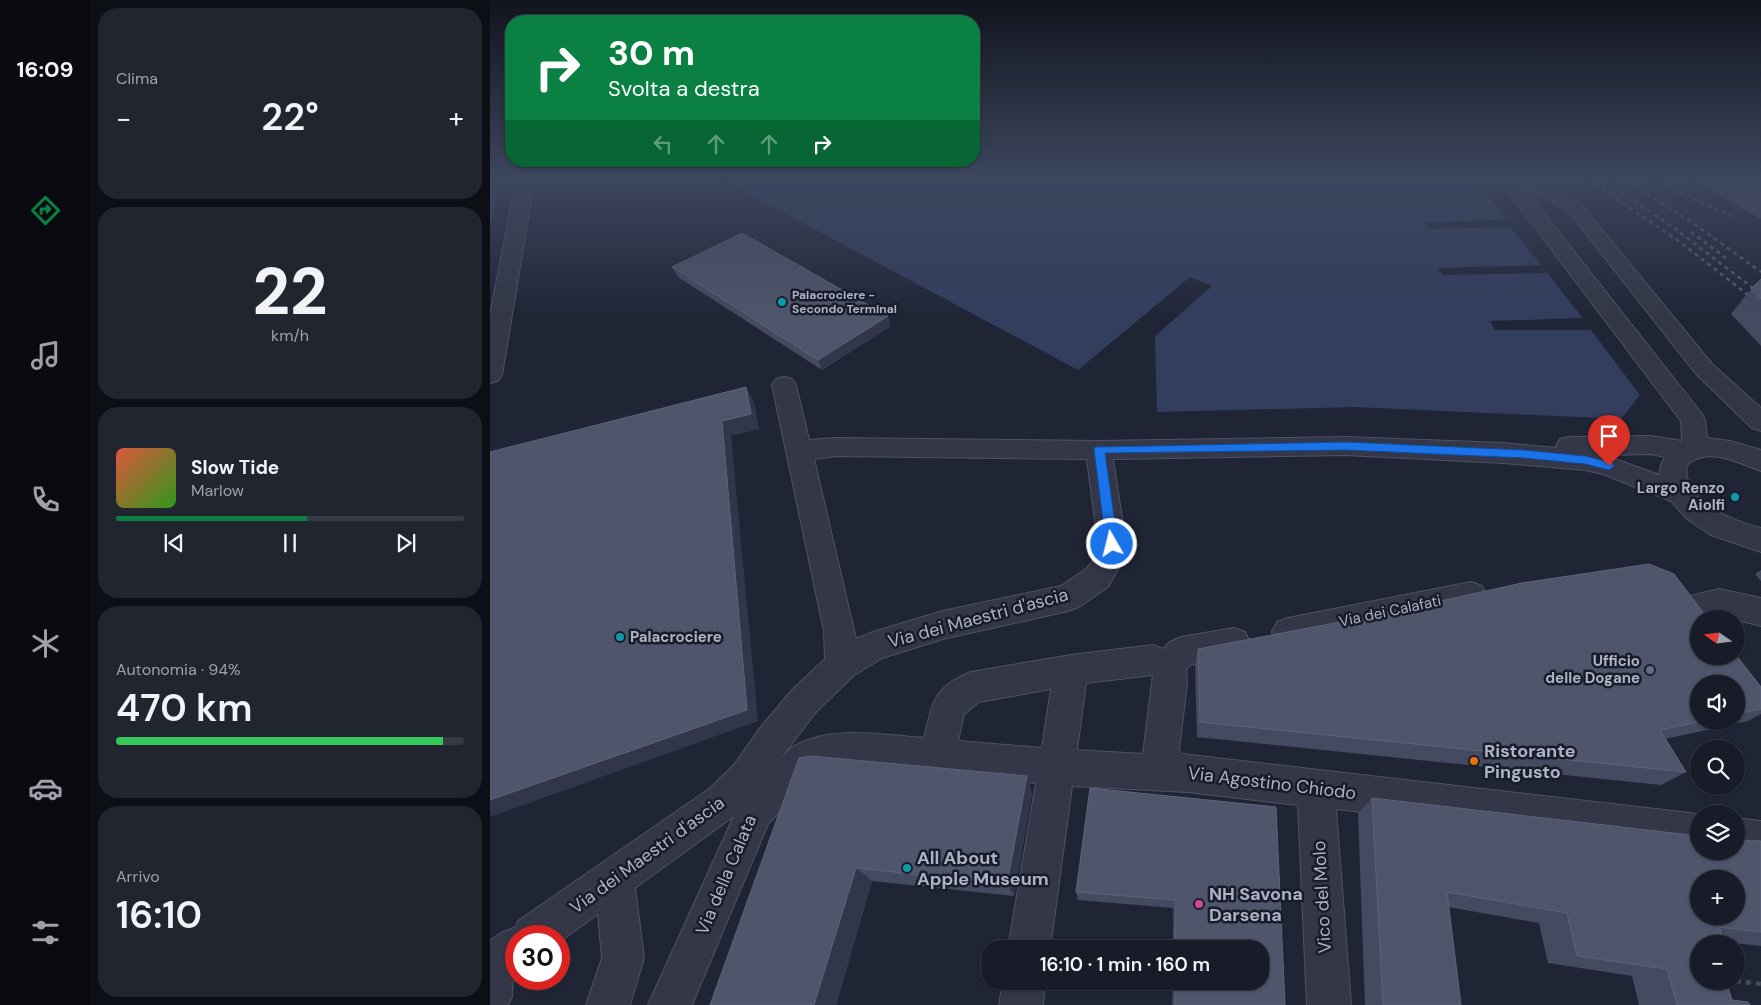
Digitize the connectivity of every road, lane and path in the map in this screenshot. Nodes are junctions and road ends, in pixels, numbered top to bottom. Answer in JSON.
{"nodes":[{"id":1,"x":518,"y":223,"type":"edge"},
{"id":2,"x":1542,"y":223,"type":"edge"},
{"id":3,"x":1587,"y":223,"type":"edge"},
{"id":4,"x":1704,"y":369,"type":"junction"},
{"id":5,"x":490,"y":375,"type":"edge"},
{"id":6,"x":784,"y":385,"type":"dead end"},
{"id":7,"x":1761,"y":422,"type":"edge"},
{"id":8,"x":1761,"y":447,"type":"edge"},
{"id":9,"x":1099,"y":450,"type":"junction"},
{"id":10,"x":1691,"y":450,"type":"junction"},
{"id":11,"x":799,"y":451,"type":"junction"},
{"id":12,"x":1503,"y":453,"type":"junction"},
{"id":13,"x":1761,"y":461,"type":"edge"},
{"id":14,"x":1681,"y":494,"type":"junction"},
{"id":15,"x":1761,"y":540,"type":"edge"},
{"id":16,"x":1498,"y":589,"type":"edge"},
{"id":17,"x":1691,"y":604,"type":"edge"},
{"id":18,"x":1761,"y":612,"type":"edge"},
{"id":19,"x":840,"y":665,"type":"junction"},
{"id":20,"x":1169,"y":666,"type":"junction"},
{"id":21,"x":1071,"y":670,"type":"junction"},
{"id":22,"x":772,"y":740,"type":"junction"},
{"id":23,"x":937,"y":756,"type":"junction"},
{"id":24,"x":1056,"y":767,"type":"junction"},
{"id":25,"x":1189,"y":774,"type":"junction"},
{"id":26,"x":1316,"y":790,"type":"junction"},
{"id":27,"x":755,"y":811,"type":"junction"},
{"id":28,"x":1690,"y":832,"type":"edge"},
{"id":29,"x":1745,"y":838,"type":"edge"},
{"id":30,"x":1761,"y":840,"type":"edge"},
{"id":31,"x":614,"y":878,"type":"junction"},
{"id":32,"x":548,"y":925,"type":"edge"},
{"id":33,"x":1030,"y":940,"type":"edge"},
{"id":34,"x":1745,"y":982,"type":"edge"},
{"id":35,"x":1761,"y":984,"type":"edge"},
{"id":36,"x":1023,"y":990,"type":"edge"},
{"id":37,"x":608,"y":1005,"type":"edge"},
{"id":38,"x":670,"y":1005,"type":"edge"},
{"id":39,"x":1021,"y":1005,"type":"edge"},
{"id":40,"x":1329,"y":1005,"type":"edge"}],
"edges":[{"from":1,"to":5,"type":"street"},
{"from":2,"to":10,"type":"street"},
{"from":3,"to":4,"type":"street"},
{"from":4,"to":7,"type":"street"},
{"from":4,"to":8,"type":"street"},
{"from":6,"to":11,"type":"street"},
{"from":9,"to":11,"type":"street"},
{"from":9,"to":12,"type":"street"},
{"from":9,"to":19,"type":"street","name":"Via dei Maestri d'ascia"},
{"from":10,"to":12,"type":"street"},
{"from":10,"to":13,"type":"street"},
{"from":10,"to":14,"type":"street"},
{"from":11,"to":19,"type":"street"},
{"from":12,"to":14,"type":"street"},
{"from":14,"to":15,"type":"street"},
{"from":16,"to":20,"type":"street","name":"Via dei Calafati"},
{"from":17,"to":18,"type":"street"},
{"from":19,"to":22,"type":"street","name":"Via dei Maestri d'ascia"},
{"from":20,"to":21,"type":"street"},
{"from":20,"to":25,"type":"street","name":"Via Agostino Chiodo"},
{"from":21,"to":23,"type":"street"},
{"from":21,"to":24,"type":"street"},
{"from":22,"to":27,"type":"street","name":"Via della Calata"},
{"from":22,"to":31,"type":"street","name":"Via dei Maestri d'ascia"},
{"from":23,"to":24,"type":"street"},
{"from":23,"to":27,"type":"street"},
{"from":24,"to":25,"type":"street"},
{"from":24,"to":33,"type":"street"},
{"from":25,"to":26,"type":"street","name":"Via Agostino Chiodo"},
{"from":26,"to":28,"type":"street","name":"Via Agostino Chiodo"},
{"from":26,"to":40,"type":"street","name":"Vico del Molo"},
{"from":27,"to":38,"type":"street","name":"Via della Calata"},
{"from":29,"to":30,"type":"street"},
{"from":31,"to":32,"type":"street","name":"Via dei Maestri d'ascia"},
{"from":31,"to":37,"type":"street"},
{"from":34,"to":35,"type":"path"},
{"from":36,"to":39,"type":"street"}]}
